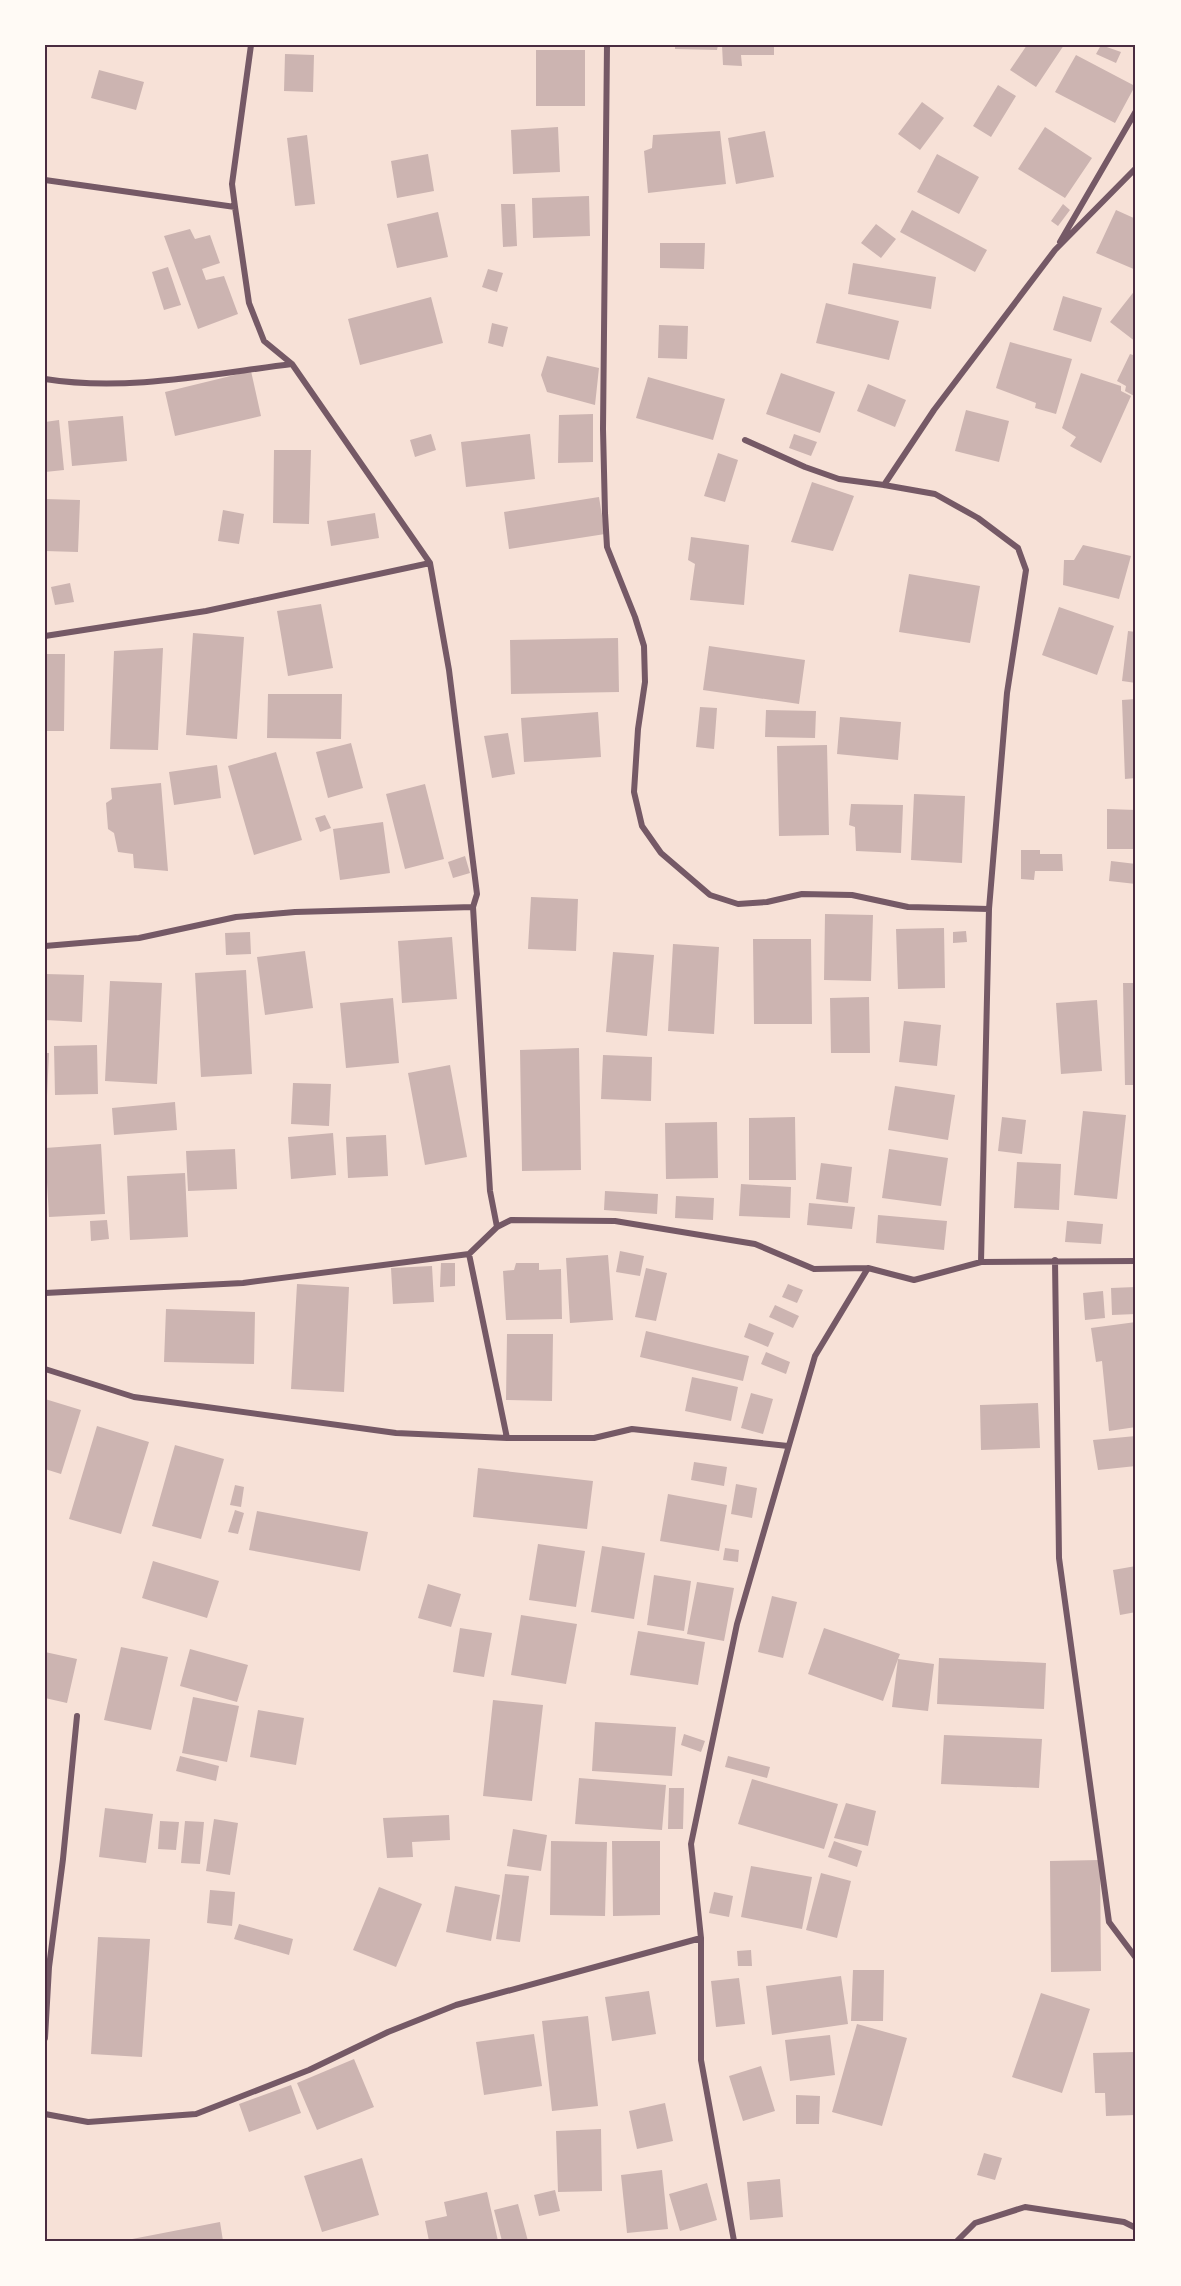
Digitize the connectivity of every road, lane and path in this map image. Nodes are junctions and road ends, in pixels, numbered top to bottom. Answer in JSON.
{"nodes":[{"id":1,"x":251,"y":45,"type":"edge"},
{"id":2,"x":607,"y":45,"type":"edge"},
{"id":3,"x":1136,"y":111,"type":"edge"},
{"id":4,"x":1136,"y":168,"type":"edge"},
{"id":5,"x":45,"y":180,"type":"edge"},
{"id":6,"x":235,"y":207,"type":"junction"},
{"id":7,"x":1055,"y":250,"type":"junction"},
{"id":8,"x":292,"y":364,"type":"junction"},
{"id":9,"x":45,"y":379,"type":"edge"},
{"id":10,"x":745,"y":440,"type":"dead end"},
{"id":11,"x":884,"y":484,"type":"junction"},
{"id":12,"x":430,"y":563,"type":"junction"},
{"id":13,"x":45,"y":636,"type":"edge"},
{"id":14,"x":473,"y":907,"type":"junction"},
{"id":15,"x":989,"y":909,"type":"junction"},
{"id":16,"x":45,"y":946,"type":"edge"},
{"id":17,"x":496,"y":1227,"type":"junction"},
{"id":18,"x":470,"y":1254,"type":"junction"},
{"id":19,"x":1055,"y":1260,"type":"junction"},
{"id":20,"x":1136,"y":1261,"type":"edge"},
{"id":21,"x":981,"y":1262,"type":"junction"},
{"id":22,"x":868,"y":1268,"type":"junction"},
{"id":23,"x":45,"y":1293,"type":"edge"},
{"id":24,"x":45,"y":1369,"type":"edge"},
{"id":25,"x":507,"y":1438,"type":"junction"},
{"id":26,"x":788,"y":1446,"type":"junction"},
{"id":27,"x":76,"y":1716,"type":"dead end"},
{"id":28,"x":701,"y":1938,"type":"junction"},
{"id":29,"x":1136,"y":1958,"type":"edge"},
{"id":30,"x":45,"y":2038,"type":"edge"},
{"id":31,"x":45,"y":2114,"type":"edge"},
{"id":32,"x":1136,"y":2228,"type":"edge"},
{"id":33,"x":734,"y":2241,"type":"edge"},
{"id":34,"x":957,"y":2241,"type":"edge"}],
"edges":[{"from":1,"to":6,"type":"street"},
{"from":2,"to":15,"type":"street"},
{"from":3,"to":7,"type":"street"},
{"from":4,"to":7,"type":"street"},
{"from":5,"to":6,"type":"street"},
{"from":6,"to":8,"type":"street"},
{"from":7,"to":11,"type":"street"},
{"from":8,"to":9,"type":"street"},
{"from":8,"to":12,"type":"street"},
{"from":10,"to":11,"type":"street"},
{"from":11,"to":15,"type":"street"},
{"from":12,"to":13,"type":"street"},
{"from":12,"to":14,"type":"street"},
{"from":14,"to":16,"type":"street"},
{"from":14,"to":17,"type":"street"},
{"from":15,"to":21,"type":"street"},
{"from":17,"to":18,"type":"street"},
{"from":17,"to":22,"type":"street"},
{"from":18,"to":23,"type":"street"},
{"from":18,"to":25,"type":"street"},
{"from":19,"to":20,"type":"street"},
{"from":19,"to":21,"type":"street"},
{"from":19,"to":29,"type":"street"},
{"from":21,"to":22,"type":"street"},
{"from":22,"to":26,"type":"street"},
{"from":24,"to":25,"type":"street"},
{"from":25,"to":26,"type":"street"},
{"from":26,"to":28,"type":"street"},
{"from":27,"to":30,"type":"street"},
{"from":28,"to":31,"type":"street"},
{"from":28,"to":33,"type":"street"},
{"from":32,"to":34,"type":"street"}]}
